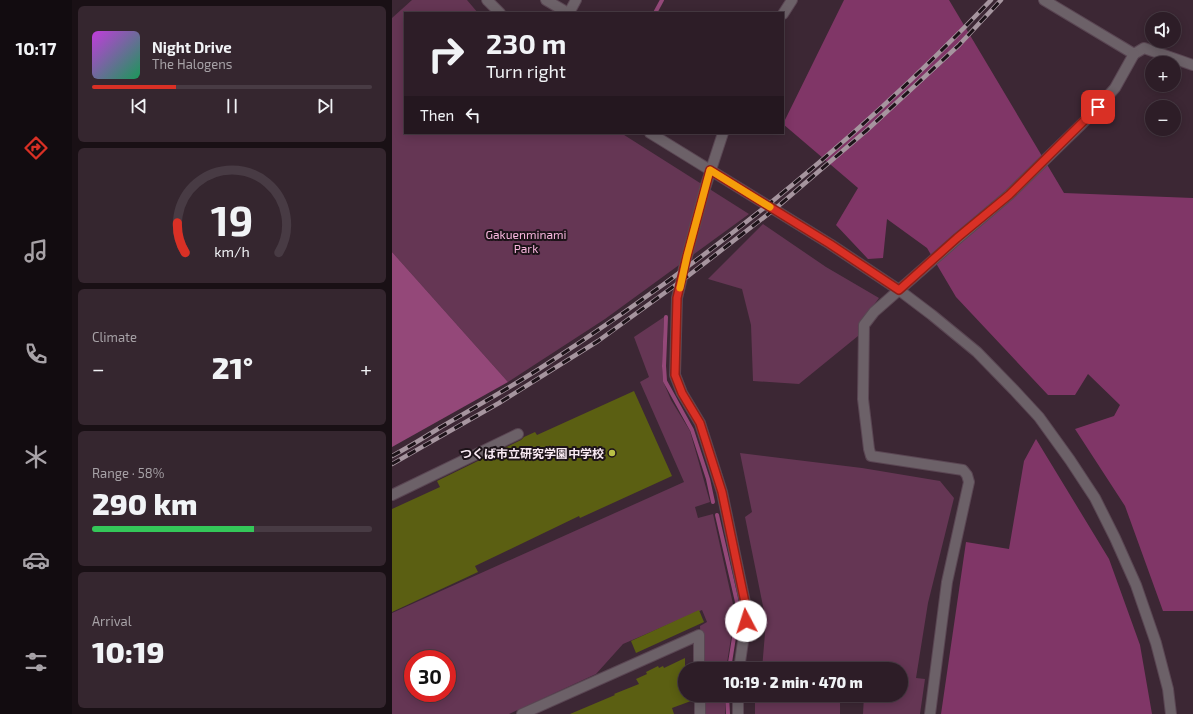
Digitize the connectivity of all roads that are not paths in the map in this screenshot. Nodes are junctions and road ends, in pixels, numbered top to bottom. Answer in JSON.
{"nodes":[{"id":1,"x":487,"y":0,"type":"edge"},
{"id":2,"x":546,"y":0,"type":"edge"},
{"id":3,"x":576,"y":0,"type":"edge"},
{"id":4,"x":792,"y":0,"type":"edge"},
{"id":5,"x":1044,"y":0,"type":"edge"},
{"id":6,"x":499,"y":12,"type":"edge"},
{"id":7,"x":567,"y":12,"type":"edge"},
{"id":8,"x":570,"y":12,"type":"edge"},
{"id":9,"x":784,"y":12,"type":"edge"},
{"id":10,"x":1134,"y":54,"type":"junction"},
{"id":11,"x":1193,"y":65,"type":"edge"},
{"id":12,"x":652,"y":134,"type":"edge"},
{"id":13,"x":723,"y":134,"type":"edge"},
{"id":14,"x":710,"y":170,"type":"junction"},
{"id":15,"x":899,"y":290,"type":"junction"},
{"id":16,"x":518,"y":434,"type":"dead end"},
{"id":17,"x":392,"y":495,"type":"edge"},
{"id":18,"x":699,"y":662,"type":"edge"},
{"id":19,"x":739,"y":662,"type":"edge"},
{"id":20,"x":699,"y":702,"type":"edge"},
{"id":21,"x":738,"y":702,"type":"edge"},
{"id":22,"x":698,"y":713,"type":"edge"},
{"id":23,"x":522,"y":714,"type":"edge"},
{"id":24,"x":738,"y":714,"type":"edge"},
{"id":25,"x":930,"y":714,"type":"edge"},
{"id":26,"x":1171,"y":714,"type":"edge"}],
"edges":[{"from":1,"to":6,"type":"street"},
{"from":2,"to":7,"type":"street"},
{"from":3,"to":8,"type":"street"},
{"from":4,"to":9,"type":"street"},
{"from":5,"to":10,"type":"street"},
{"from":10,"to":11,"type":"street"},
{"from":10,"to":15,"type":"street"},
{"from":12,"to":14,"type":"street"},
{"from":13,"to":14,"type":"street"},
{"from":14,"to":15,"type":"street"},
{"from":14,"to":19,"type":"street"},
{"from":15,"to":25,"type":"street"},
{"from":15,"to":26,"type":"street"},
{"from":16,"to":17,"type":"street"},
{"from":18,"to":23,"type":"street"},
{"from":20,"to":22,"type":"street"},
{"from":21,"to":24,"type":"street"}]}
